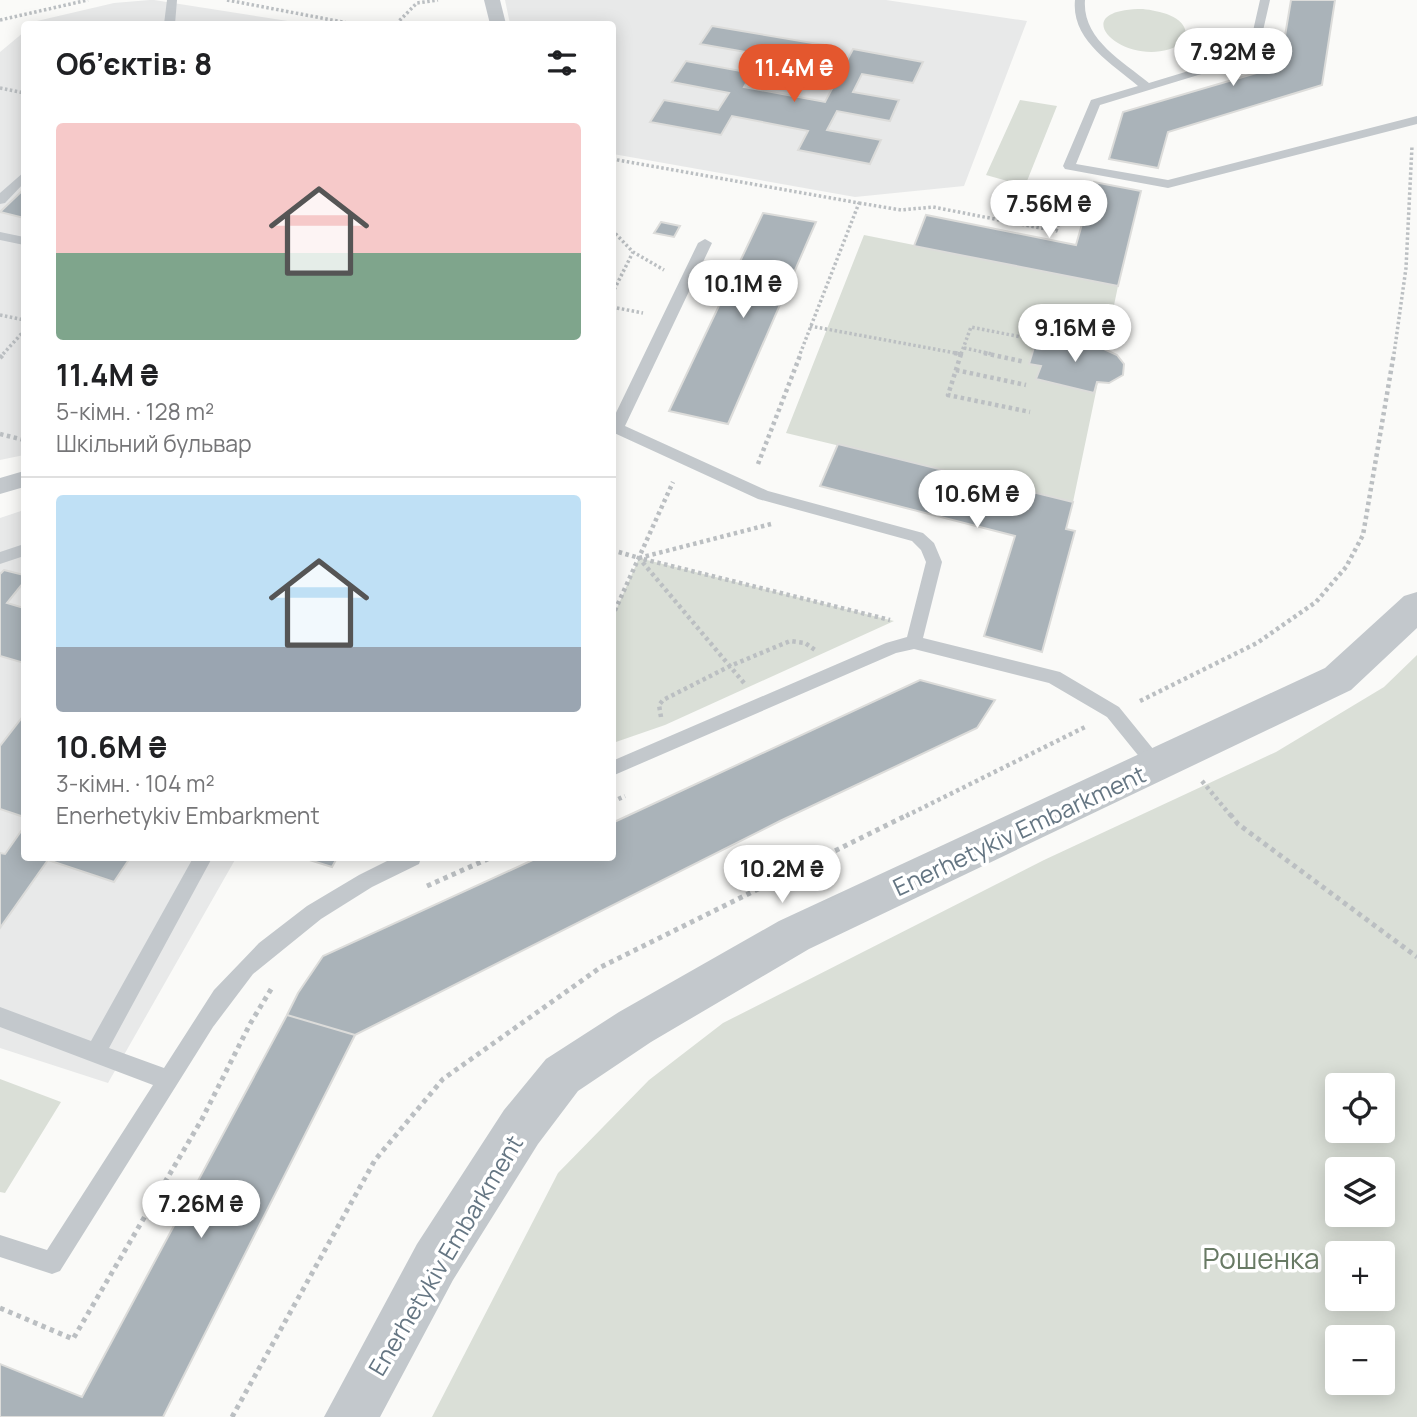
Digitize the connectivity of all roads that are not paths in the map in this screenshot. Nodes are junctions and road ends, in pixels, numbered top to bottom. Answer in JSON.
{"nodes":[{"id":1,"x":172,"y":0,"type":"edge"},
{"id":2,"x":492,"y":0,"type":"edge"},
{"id":3,"x":1080,"y":0,"type":"edge"},
{"id":4,"x":1265,"y":0,"type":"edge"},
{"id":5,"x":170,"y":21,"type":"edge"},
{"id":6,"x":497,"y":21,"type":"edge"},
{"id":7,"x":1145,"y":86,"type":"junction"},
{"id":8,"x":1415,"y":120,"type":"edge"},
{"id":9,"x":21,"y":179,"type":"edge"},
{"id":10,"x":0,"y":200,"type":"edge"},
{"id":11,"x":0,"y":236,"type":"edge"},
{"id":12,"x":21,"y":240,"type":"edge"},
{"id":13,"x":705,"y":243,"type":"dead end"},
{"id":14,"x":616,"y":424,"type":"edge"},
{"id":15,"x":616,"y":426,"type":"edge"},
{"id":16,"x":21,"y":480,"type":"edge"},
{"id":17,"x":0,"y":486,"type":"edge"},
{"id":18,"x":21,"y":551,"type":"edge"},
{"id":19,"x":0,"y":558,"type":"edge"},
{"id":20,"x":1417,"y":606,"type":"edge"},
{"id":21,"x":916,"y":634,"type":"junction"},
{"id":22,"x":1168,"y":760,"type":"junction"},
{"id":23,"x":616,"y":767,"type":"edge"},
{"id":24,"x":201,"y":861,"type":"edge"},
{"id":25,"x":406,"y":861,"type":"edge"},
{"id":26,"x":0,"y":1017,"type":"edge"},
{"id":27,"x":95,"y":1054,"type":"junction"},
{"id":28,"x":169,"y":1080,"type":"junction"},
{"id":29,"x":0,"y":1246,"type":"edge"},
{"id":30,"x":351,"y":1417,"type":"edge"}],
"edges":[{"from":1,"to":5,"type":"lane"},
{"from":2,"to":6,"type":"street"},
{"from":3,"to":7,"type":"lane"},
{"from":4,"to":7,"type":"lane"},
{"from":7,"to":8,"type":"lane"},
{"from":9,"to":10,"type":"lane"},
{"from":11,"to":12,"type":"lane"},
{"from":13,"to":14,"type":"lane"},
{"from":15,"to":21,"type":"lane"},
{"from":16,"to":17,"type":"street"},
{"from":18,"to":19,"type":"lane"},
{"from":20,"to":22,"type":"street","name":"Enerhetykiv Embarkment"},
{"from":21,"to":22,"type":"lane"},
{"from":21,"to":23,"type":"lane"},
{"from":22,"to":30,"type":"street","name":"Enerhetykiv Embarkment"},
{"from":24,"to":27,"type":"lane"},
{"from":25,"to":28,"type":"lane"},
{"from":26,"to":27,"type":"lane"},
{"from":27,"to":28,"type":"lane"},
{"from":28,"to":29,"type":"lane"}]}
